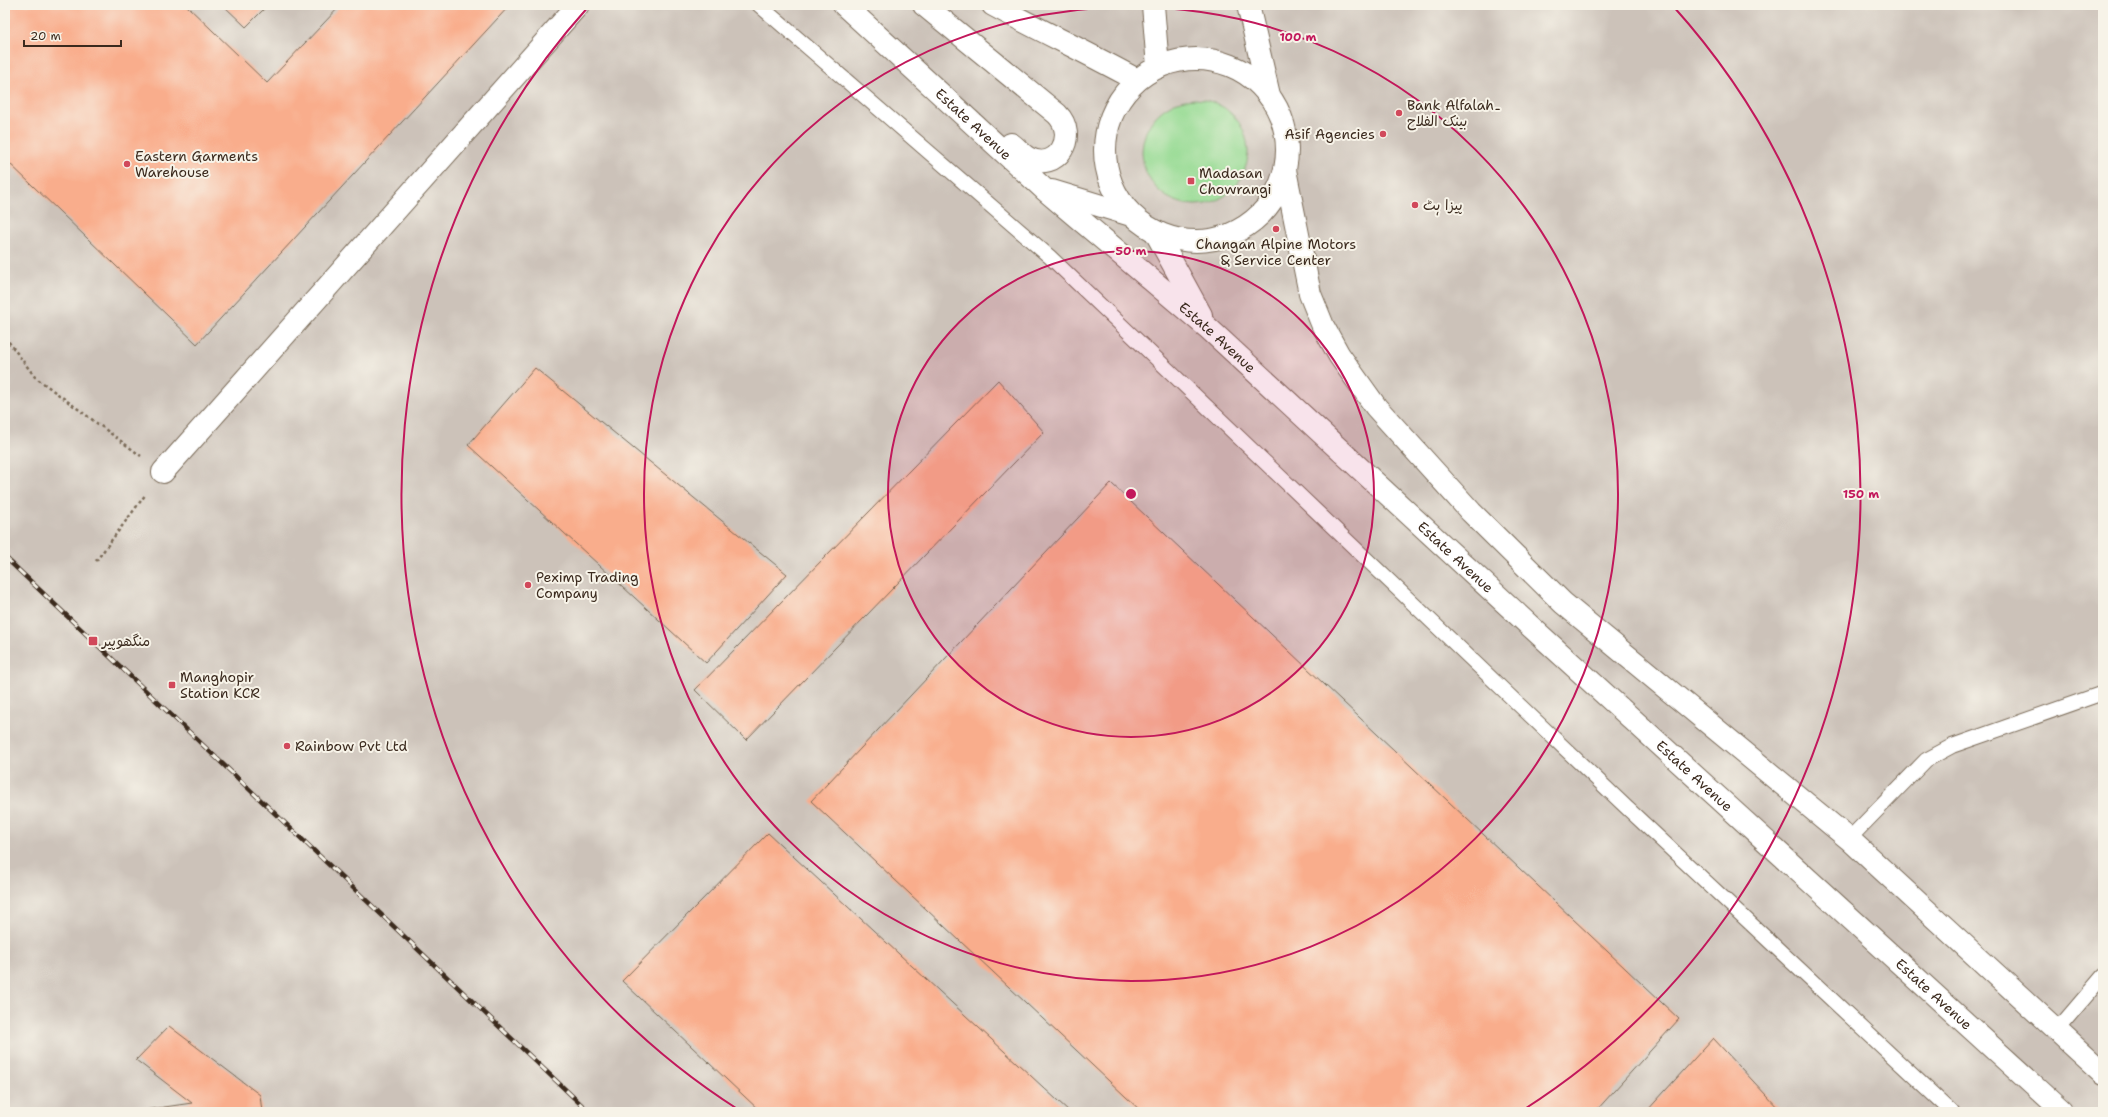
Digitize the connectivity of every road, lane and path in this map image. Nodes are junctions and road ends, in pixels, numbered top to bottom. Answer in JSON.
{"nodes":[{"id":1,"x":578,"y":5,"type":"edge"},
{"id":2,"x":759,"y":5,"type":"edge"},
{"id":3,"x":844,"y":5,"type":"edge"},
{"id":4,"x":924,"y":5,"type":"edge"},
{"id":5,"x":993,"y":5,"type":"edge"},
{"id":6,"x":1153,"y":5,"type":"edge"},
{"id":7,"x":1248,"y":5,"type":"edge"},
{"id":8,"x":1158,"y":67,"type":"junction"},
{"id":9,"x":1137,"y":80,"type":"junction"},
{"id":10,"x":931,"y":84,"type":"junction"},
{"id":11,"x":1268,"y":95,"type":"junction"},
{"id":12,"x":1285,"y":170,"type":"junction"},
{"id":13,"x":1044,"y":189,"type":"junction"},
{"id":14,"x":1131,"y":215,"type":"junction"},
{"id":15,"x":1156,"y":233,"type":"junction"},
{"id":16,"x":1207,"y":327,"type":"junction"},
{"id":17,"x":5,"y":337,"type":"edge"},
{"id":18,"x":163,"y":472,"type":"junction"},
{"id":19,"x":96,"y":561,"type":"dead end"},
{"id":20,"x":2103,"y":693,"type":"edge"},
{"id":21,"x":1849,"y":839,"type":"junction"},
{"id":22,"x":2103,"y":976,"type":"edge"},
{"id":23,"x":2057,"y":1030,"type":"junction"},
{"id":24,"x":2103,"y":1073,"type":"edge"},
{"id":25,"x":1952,"y":1112,"type":"edge"},
{"id":26,"x":2063,"y":1112,"type":"edge"}],
"edges":[{"from":1,"to":18,"type":"main road"},
{"from":2,"to":25,"type":"lane"},
{"from":3,"to":10,"type":"main road","name":"Estate Avenue"},
{"from":4,"to":10,"type":"main road"},
{"from":5,"to":9,"type":"main road"},
{"from":6,"to":8,"type":"main road"},
{"from":7,"to":11,"type":"main road"},
{"from":8,"to":9,"type":"main road"},
{"from":8,"to":11,"type":"main road"},
{"from":9,"to":14,"type":"main road"},
{"from":10,"to":13,"type":"main road","name":"Estate Avenue"},
{"from":11,"to":12,"type":"main road"},
{"from":12,"to":15,"type":"main road"},
{"from":12,"to":21,"type":"main road"},
{"from":13,"to":14,"type":"main road"},
{"from":13,"to":16,"type":"main road","name":"Estate Avenue"},
{"from":14,"to":15,"type":"main road"},
{"from":15,"to":16,"type":"main road"},
{"from":16,"to":26,"type":"main road","name":"Estate Avenue"},
{"from":17,"to":18,"type":"path"},
{"from":18,"to":19,"type":"path"},
{"from":20,"to":21,"type":"lane"},
{"from":21,"to":23,"type":"main road"},
{"from":22,"to":23,"type":"lane"},
{"from":23,"to":24,"type":"main road"}]}
